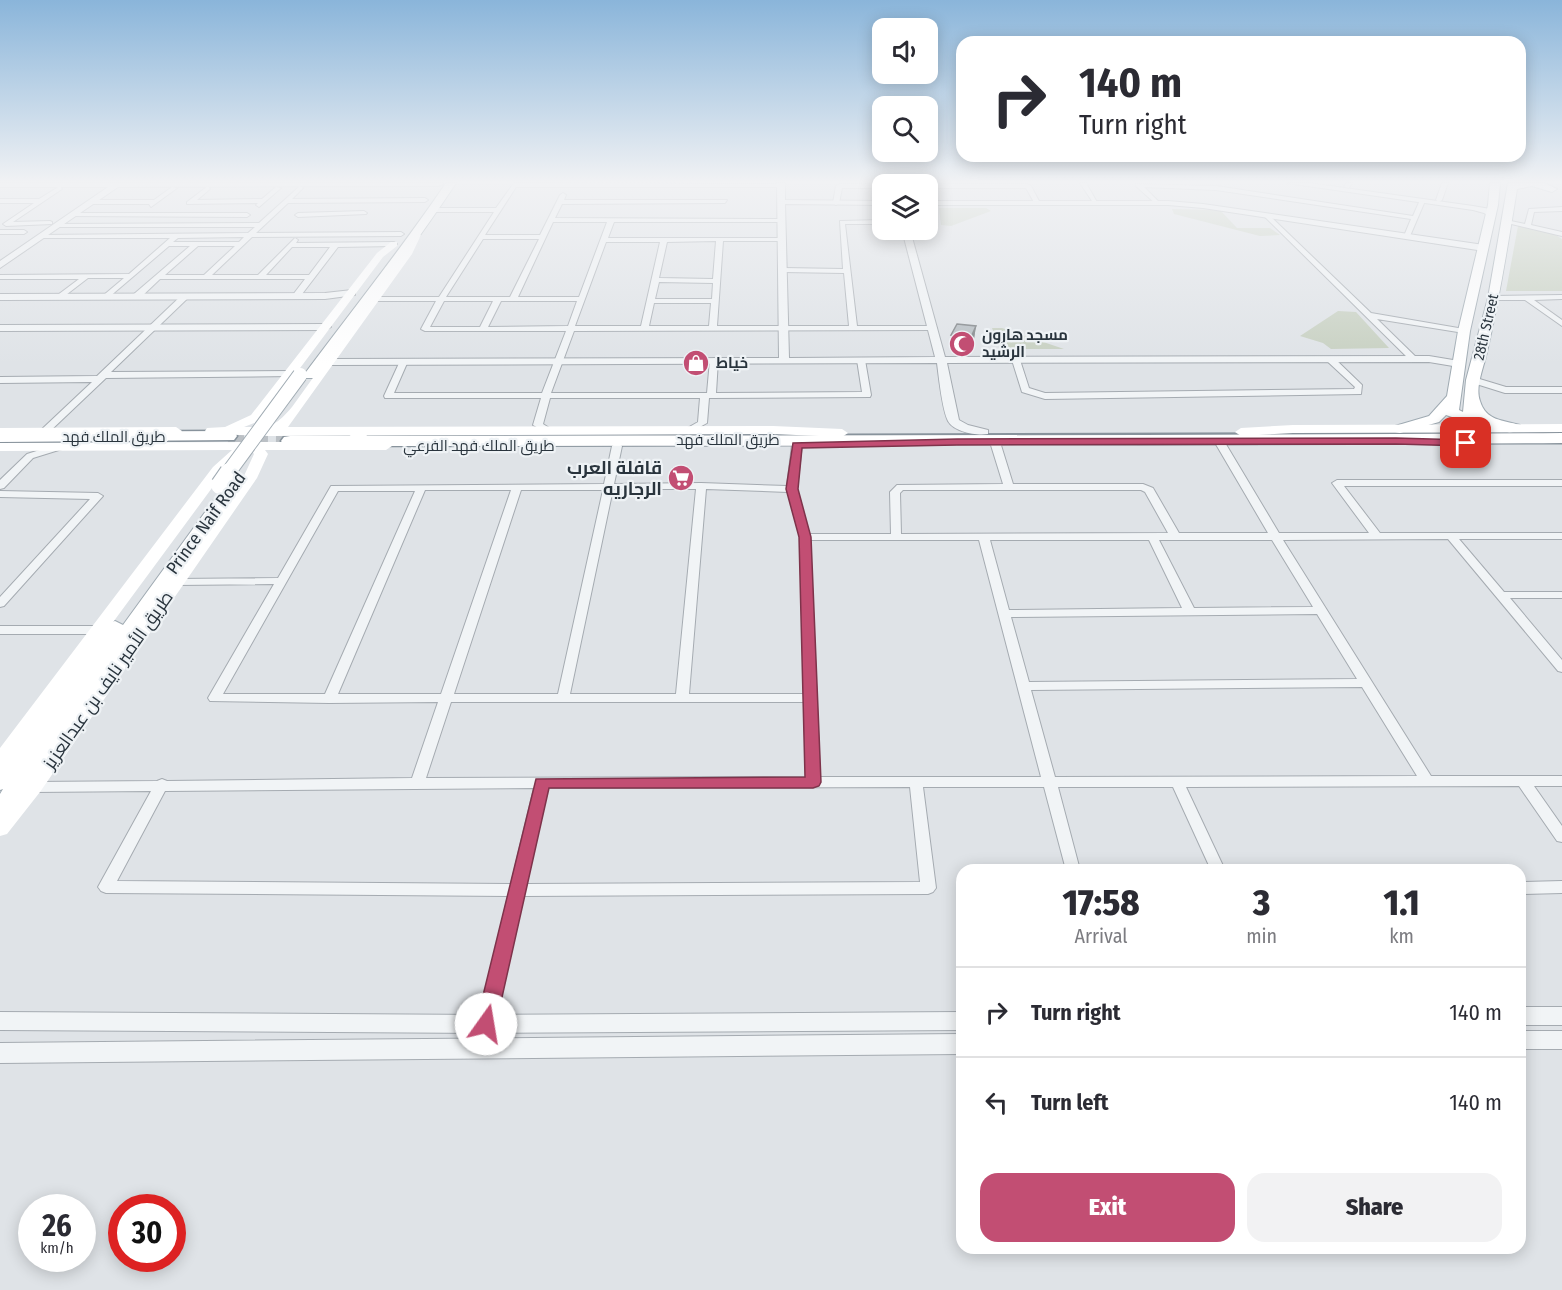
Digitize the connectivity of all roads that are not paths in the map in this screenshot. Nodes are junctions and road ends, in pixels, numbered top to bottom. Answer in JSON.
{"nodes":[{"id":1,"x":25,"y":243,"type":"edge"},
{"id":2,"x":28,"y":243,"type":"edge"},
{"id":3,"x":342,"y":243,"type":"edge"},
{"id":4,"x":392,"y":243,"type":"edge"},
{"id":5,"x":394,"y":243,"type":"edge"},
{"id":6,"x":409,"y":243,"type":"edge"},
{"id":7,"x":412,"y":243,"type":"edge"},
{"id":8,"x":477,"y":243,"type":"edge"},
{"id":9,"x":540,"y":243,"type":"edge"},
{"id":10,"x":602,"y":243,"type":"edge"},
{"id":11,"x":663,"y":243,"type":"edge"},
{"id":12,"x":720,"y":243,"type":"edge"},
{"id":13,"x":782,"y":243,"type":"edge"},
{"id":14,"x":844,"y":243,"type":"edge"},
{"id":15,"x":910,"y":243,"type":"edge"},
{"id":16,"x":1295,"y":243,"type":"edge"},
{"id":17,"x":1453,"y":243,"type":"edge"},
{"id":18,"x":1485,"y":243,"type":"edge"},
{"id":19,"x":1503,"y":243,"type":"edge"},
{"id":20,"x":168,"y":244,"type":"joint"},
{"id":21,"x":196,"y":244,"type":"junction"},
{"id":22,"x":240,"y":244,"type":"joint"},
{"id":23,"x":336,"y":244,"type":"junction"},
{"id":24,"x":290,"y":245,"type":"joint"},
{"id":25,"x":1484,"y":248,"type":"junction"},
{"id":26,"x":0,"y":258,"type":"edge"},
{"id":27,"x":0,"y":265,"type":"edge"},
{"id":28,"x":783,"y":270,"type":"junction"},
{"id":29,"x":847,"y":271,"type":"junction"},
{"id":30,"x":87,"y":276,"type":"junction"},
{"id":31,"x":131,"y":276,"type":"junction"},
{"id":32,"x":0,"y":277,"type":"edge"},
{"id":33,"x":159,"y":277,"type":"junction"},
{"id":34,"x":206,"y":277,"type":"junction"},
{"id":35,"x":260,"y":277,"type":"junction"},
{"id":36,"x":310,"y":277,"type":"junction"},
{"id":37,"x":656,"y":280,"type":"junction"},
{"id":38,"x":685,"y":281,"type":"junction"},
{"id":39,"x":717,"y":281,"type":"junction"},
{"id":40,"x":352,"y":293,"type":"junction"},
{"id":41,"x":62,"y":296,"type":"junction"},
{"id":42,"x":108,"y":296,"type":"junction"},
{"id":43,"x":137,"y":296,"type":"junction"},
{"id":44,"x":296,"y":296,"type":"junction"},
{"id":45,"x":1562,"y":297,"type":"edge"},
{"id":46,"x":1494,"y":298,"type":"junction"},
{"id":47,"x":1527,"y":298,"type":"junction"},
{"id":48,"x":0,"y":299,"type":"edge"},
{"id":49,"x":184,"y":299,"type":"junction"},
{"id":50,"x":375,"y":299,"type":"junction"},
{"id":51,"x":441,"y":299,"type":"junction"},
{"id":52,"x":498,"y":299,"type":"junction"},
{"id":53,"x":513,"y":299,"type":"junction"},
{"id":54,"x":582,"y":299,"type":"junction"},
{"id":55,"x":651,"y":301,"type":"junction"},
{"id":56,"x":683,"y":301,"type":"junction"},
{"id":57,"x":715,"y":301,"type":"junction"},
{"id":58,"x":344,"y":304,"type":"junction"},
{"id":59,"x":1369,"y":315,"type":"junction"},
{"id":60,"x":1562,"y":324,"type":"edge"},
{"id":61,"x":0,"y":328,"type":"edge"},
{"id":62,"x":571,"y":328,"type":"junction"},
{"id":63,"x":645,"y":328,"type":"junction"},
{"id":64,"x":713,"y":328,"type":"junction"},
{"id":65,"x":783,"y":328,"type":"junction"},
{"id":66,"x":853,"y":328,"type":"junction"},
{"id":67,"x":933,"y":328,"type":"junction"},
{"id":68,"x":483,"y":329,"type":"junction"},
{"id":69,"x":324,"y":330,"type":"junction"},
{"id":70,"x":150,"y":331,"type":"junction"},
{"id":71,"x":1464,"y":331,"type":"junction"},
{"id":72,"x":0,"y":334,"type":"edge"},
{"id":73,"x":1330,"y":359,"type":"junction"},
{"id":74,"x":1414,"y":359,"type":"junction"},
{"id":75,"x":714,"y":360,"type":"junction"},
{"id":76,"x":784,"y":360,"type":"junction"},
{"id":77,"x":861,"y":360,"type":"junction"},
{"id":78,"x":941,"y":360,"type":"junction"},
{"id":79,"x":1016,"y":360,"type":"junction"},
{"id":80,"x":404,"y":361,"type":"junction"},
{"id":81,"x":559,"y":361,"type":"junction"},
{"id":82,"x":329,"y":362,"type":"junction"},
{"id":83,"x":1459,"y":364,"type":"junction"},
{"id":84,"x":102,"y":377,"type":"junction"},
{"id":85,"x":303,"y":378,"type":"junction"},
{"id":86,"x":0,"y":380,"type":"edge"},
{"id":87,"x":1473,"y":380,"type":"junction"},
{"id":88,"x":280,"y":388,"type":"junction"},
{"id":89,"x":1562,"y":390,"type":"edge"},
{"id":90,"x":546,"y":395,"type":"junction"},
{"id":91,"x":708,"y":395,"type":"junction"},
{"id":92,"x":1454,"y":396,"type":"junction"},
{"id":93,"x":1472,"y":400,"type":"junction"},
{"id":94,"x":264,"y":408,"type":"junction"},
{"id":95,"x":296,"y":410,"type":"junction"},
{"id":96,"x":543,"y":428,"type":"junction"},
{"id":97,"x":1515,"y":428,"type":"junction"},
{"id":98,"x":1562,"y":428,"type":"edge"},
{"id":99,"x":689,"y":430,"type":"junction"},
{"id":100,"x":210,"y":431,"type":"junction"},
{"id":101,"x":0,"y":432,"type":"edge"},
{"id":102,"x":44,"y":432,"type":"junction"},
{"id":103,"x":324,"y":432,"type":"junction"},
{"id":104,"x":1241,"y":432,"type":"junction"},
{"id":105,"x":842,"y":433,"type":"junction"},
{"id":106,"x":1562,"y":433,"type":"edge"},
{"id":107,"x":1398,"y":435,"type":"junction"},
{"id":108,"x":990,"y":437,"type":"junction"},
{"id":109,"x":1562,"y":438,"type":"edge"},
{"id":110,"x":152,"y":439,"type":"junction"},
{"id":111,"x":230,"y":439,"type":"junction"},
{"id":112,"x":259,"y":439,"type":"junction"},
{"id":113,"x":365,"y":439,"type":"junction"},
{"id":114,"x":291,"y":441,"type":"junction"},
{"id":115,"x":1219,"y":441,"type":"junction"},
{"id":116,"x":957,"y":442,"type":"junction"},
{"id":117,"x":2,"y":443,"type":"edge"},
{"id":118,"x":1562,"y":443,"type":"edge"},
{"id":119,"x":797,"y":445,"type":"junction"},
{"id":120,"x":194,"y":446,"type":"junction"},
{"id":121,"x":617,"y":446,"type":"junction"},
{"id":122,"x":59,"y":447,"type":"junction"},
{"id":123,"x":0,"y":475,"type":"edge"},
{"id":124,"x":232,"y":478,"type":"junction"},
{"id":125,"x":1562,"y":483,"type":"edge"},
{"id":126,"x":0,"y":486,"type":"edge"},
{"id":127,"x":701,"y":486,"type":"junction"},
{"id":128,"x":1008,"y":486,"type":"junction"},
{"id":129,"x":517,"y":488,"type":"junction"},
{"id":130,"x":610,"y":488,"type":"junction"},
{"id":131,"x":421,"y":489,"type":"junction"},
{"id":132,"x":792,"y":489,"type":"junction"},
{"id":133,"x":0,"y":494,"type":"edge"},
{"id":134,"x":1152,"y":536,"type":"junction"},
{"id":135,"x":1175,"y":536,"type":"junction"},
{"id":136,"x":1275,"y":536,"type":"junction"},
{"id":137,"x":1377,"y":536,"type":"junction"},
{"id":138,"x":1451,"y":536,"type":"junction"},
{"id":139,"x":1562,"y":536,"type":"edge"},
{"id":140,"x":805,"y":537,"type":"junction"},
{"id":141,"x":896,"y":537,"type":"junction"},
{"id":142,"x":984,"y":537,"type":"junction"},
{"id":143,"x":282,"y":581,"type":"junction"},
{"id":144,"x":176,"y":582,"type":"junction"},
{"id":145,"x":1501,"y":595,"type":"junction"},
{"id":146,"x":1562,"y":595,"type":"edge"},
{"id":147,"x":0,"y":604,"type":"edge"},
{"id":148,"x":1321,"y":610,"type":"junction"},
{"id":149,"x":1190,"y":612,"type":"junction"},
{"id":150,"x":1005,"y":614,"type":"junction"},
{"id":151,"x":0,"y":630,"type":"edge"},
{"id":152,"x":99,"y":630,"type":"junction"},
{"id":153,"x":1562,"y":668,"type":"edge"},
{"id":154,"x":1367,"y":683,"type":"junction"},
{"id":155,"x":1024,"y":686,"type":"junction"},
{"id":156,"x":563,"y":698,"type":"junction"},
{"id":157,"x":682,"y":698,"type":"junction"},
{"id":158,"x":810,"y":698,"type":"junction"},
{"id":159,"x":329,"y":699,"type":"junction"},
{"id":160,"x":445,"y":700,"type":"junction"},
{"id":161,"x":0,"y":761,"type":"edge"},
{"id":162,"x":1427,"y":781,"type":"junction"},
{"id":163,"x":1523,"y":781,"type":"junction"},
{"id":164,"x":1562,"y":781,"type":"edge"},
{"id":165,"x":0,"y":782,"type":"edge"},
{"id":166,"x":813,"y":782,"type":"junction"},
{"id":167,"x":916,"y":782,"type":"junction"},
{"id":168,"x":1051,"y":782,"type":"junction"},
{"id":169,"x":1177,"y":782,"type":"junction"},
{"id":170,"x":417,"y":783,"type":"junction"},
{"id":171,"x":542,"y":783,"type":"junction"},
{"id":172,"x":162,"y":784,"type":"junction"},
{"id":173,"x":33,"y":787,"type":"junction"},
{"id":174,"x":0,"y":813,"type":"edge"},
{"id":175,"x":0,"y":829,"type":"edge"},
{"id":176,"x":1562,"y":837,"type":"edge"},
{"id":177,"x":1072,"y":864,"type":"edge"},
{"id":178,"x":1215,"y":864,"type":"edge"},
{"id":179,"x":1562,"y":887,"type":"edge"},
{"id":180,"x":1526,"y":888,"type":"edge"},
{"id":181,"x":517,"y":890,"type":"junction"},
{"id":182,"x":1526,"y":1016,"type":"edge"},
{"id":183,"x":1562,"y":1016,"type":"edge"},
{"id":184,"x":0,"y":1021,"type":"edge"},
{"id":185,"x":956,"y":1021,"type":"edge"},
{"id":186,"x":486,"y":1024,"type":"junction"},
{"id":187,"x":1526,"y":1040,"type":"edge"},
{"id":188,"x":1562,"y":1040,"type":"edge"},
{"id":189,"x":956,"y":1044,"type":"edge"},
{"id":190,"x":0,"y":1053,"type":"edge"}],
"edges":[{"from":1,"to":26,"type":"street"},
{"from":2,"to":27,"type":"street"},
{"from":3,"to":23,"type":"street"},
{"from":4,"to":40,"type":"main road","name":"Prince Naif Road"},
{"from":5,"to":85,"type":"main road","name":"Prince Naif Road"},
{"from":6,"to":85,"type":"main road","name":"Prince Naif Road"},
{"from":7,"to":50,"type":"main road","name":"Prince Naif Road"},
{"from":8,"to":51,"type":"street"},
{"from":9,"to":53,"type":"street"},
{"from":10,"to":54,"type":"street"},
{"from":11,"to":37,"type":"street"},
{"from":12,"to":39,"type":"street"},
{"from":13,"to":28,"type":"street"},
{"from":14,"to":29,"type":"street"},
{"from":15,"to":67,"type":"street"},
{"from":16,"to":59,"type":"street"},
{"from":17,"to":25,"type":"street"},
{"from":18,"to":25,"type":"main road","name":"28th Street"},
{"from":19,"to":46,"type":"main road","name":"28th Street"},
{"from":20,"to":21,"type":"street"},
{"from":20,"to":31,"type":"street"},
{"from":21,"to":22,"type":"street"},
{"from":21,"to":33,"type":"street"},
{"from":22,"to":34,"type":"street"},
{"from":23,"to":24,"type":"street"},
{"from":23,"to":36,"type":"street"},
{"from":24,"to":35,"type":"street"},
{"from":25,"to":71,"type":"main road","name":"28th Street"},
{"from":28,"to":29,"type":"street"},
{"from":28,"to":65,"type":"street"},
{"from":29,"to":66,"type":"street"},
{"from":30,"to":31,"type":"street"},
{"from":30,"to":32,"type":"street"},
{"from":30,"to":41,"type":"street"},
{"from":31,"to":42,"type":"street"},
{"from":33,"to":34,"type":"street"},
{"from":33,"to":43,"type":"street"},
{"from":34,"to":35,"type":"street"},
{"from":35,"to":36,"type":"street"},
{"from":36,"to":44,"type":"street"},
{"from":37,"to":38,"type":"street"},
{"from":37,"to":55,"type":"street"},
{"from":38,"to":39,"type":"street"},
{"from":38,"to":56,"type":"street"},
{"from":39,"to":57,"type":"street"},
{"from":40,"to":44,"type":"street"},
{"from":40,"to":58,"type":"main road","name":"Prince Naif Road"},
{"from":41,"to":42,"type":"street"},
{"from":41,"to":48,"type":"street"},
{"from":42,"to":43,"type":"street"},
{"from":43,"to":49,"type":"street"},
{"from":44,"to":49,"type":"street"},
{"from":45,"to":47,"type":"street"},
{"from":46,"to":47,"type":"street"},
{"from":46,"to":87,"type":"main road","name":"28th Street"},
{"from":47,"to":60,"type":"street"},
{"from":48,"to":49,"type":"street"},
{"from":49,"to":58,"type":"street"},
{"from":49,"to":70,"type":"street"},
{"from":50,"to":51,"type":"street"},
{"from":50,"to":82,"type":"main road","name":"Prince Naif Road"},
{"from":51,"to":52,"type":"street"},
{"from":51,"to":68,"type":"street"},
{"from":52,"to":53,"type":"street"},
{"from":52,"to":68,"type":"street"},
{"from":53,"to":54,"type":"street"},
{"from":54,"to":62,"type":"street"},
{"from":55,"to":56,"type":"street"},
{"from":55,"to":63,"type":"street"},
{"from":56,"to":57,"type":"street"},
{"from":57,"to":64,"type":"street"},
{"from":58,"to":69,"type":"main road","name":"Prince Naif Road"},
{"from":59,"to":71,"type":"street"},
{"from":59,"to":74,"type":"street"},
{"from":61,"to":70,"type":"street"},
{"from":62,"to":63,"type":"street"},
{"from":62,"to":68,"type":"street"},
{"from":62,"to":81,"type":"street"},
{"from":63,"to":64,"type":"street"},
{"from":64,"to":65,"type":"street"},
{"from":65,"to":66,"type":"street"},
{"from":65,"to":76,"type":"street"},
{"from":66,"to":67,"type":"street"},
{"from":67,"to":78,"type":"street"},
{"from":69,"to":70,"type":"street"},
{"from":69,"to":85,"type":"main road","name":"Prince Naif Road"},
{"from":70,"to":72,"type":"street"},
{"from":70,"to":84,"type":"street"},
{"from":71,"to":83,"type":"main road","name":"28th Street"},
{"from":73,"to":74,"type":"street"},
{"from":73,"to":79,"type":"street"},
{"from":73,"to":79,"type":"street"},
{"from":74,"to":83,"type":"street"},
{"from":75,"to":76,"type":"street"},
{"from":75,"to":81,"type":"street"},
{"from":75,"to":91,"type":"street"},
{"from":76,"to":77,"type":"street"},
{"from":77,"to":78,"type":"street"},
{"from":77,"to":91,"type":"street"},
{"from":78,"to":79,"type":"street"},
{"from":78,"to":108,"type":"street"},
{"from":80,"to":81,"type":"street"},
{"from":80,"to":82,"type":"street"},
{"from":80,"to":90,"type":"street"},
{"from":81,"to":90,"type":"street"},
{"from":82,"to":85,"type":"main road","name":"Prince Naif Road"},
{"from":83,"to":92,"type":"main road","name":"28th Street"},
{"from":84,"to":85,"type":"street"},
{"from":84,"to":86,"type":"street"},
{"from":84,"to":102,"type":"street"},
{"from":85,"to":88,"type":"main road","name":"Prince Naif Road"},
{"from":85,"to":88,"type":"main road"},
{"from":85,"to":95,"type":"main road"},
{"from":85,"to":124,"type":"main road","name":"Prince Naif Road"},
{"from":87,"to":89,"type":"street"},
{"from":87,"to":93,"type":"main road","name":"28th Street"},
{"from":88,"to":94,"type":"main road","name":"Prince Naif Road"},
{"from":90,"to":91,"type":"street"},
{"from":90,"to":96,"type":"street"},
{"from":91,"to":99,"type":"street"},
{"from":92,"to":93,"type":"main road"},
{"from":92,"to":107,"type":"main road"},
{"from":93,"to":97,"type":"main road"},
{"from":94,"to":100,"type":"main road"},
{"from":94,"to":112,"type":"main road"},
{"from":95,"to":103,"type":"main road"},
{"from":95,"to":112,"type":"main road"},
{"from":96,"to":99,"type":"main road","name":"طريق الملك فهد الفرعي"},
{"from":96,"to":113,"type":"main road","name":"طريق الملك فهد الفرعي"},
{"from":97,"to":98,"type":"main road"},
{"from":97,"to":107,"type":"main road"},
{"from":99,"to":105,"type":"main road","name":"طريق الملك فهد الفرعي"},
{"from":100,"to":110,"type":"main road"},
{"from":100,"to":111,"type":"main road"},
{"from":101,"to":102,"type":"main road"},
{"from":102,"to":110,"type":"main road"},
{"from":103,"to":113,"type":"main road","name":"طريق الملك فهد الفرعي"},
{"from":103,"to":114,"type":"main road","name":"طريق الملك فهد الفرعي"},
{"from":104,"to":106,"type":"highway","name":"طريق الملك فهد"},
{"from":104,"to":107,"type":"main road"},
{"from":104,"to":108,"type":"highway","name":"طريق الملك فهد"},
{"from":105,"to":108,"type":"highway","name":"طريق الملك فهد"},
{"from":105,"to":114,"type":"highway","name":"طريق الملك فهد"},
{"from":107,"to":109,"type":"highway","name":"طريق الملك فهد"},
{"from":107,"to":115,"type":"highway","name":"طريق الملك فهد"},
{"from":107,"to":118,"type":"main road"},
{"from":108,"to":115,"type":"highway","name":"طريق الملك فهد"},
{"from":108,"to":116,"type":"highway","name":"طريق الملك فهد"},
{"from":108,"to":128,"type":"street"},
{"from":110,"to":120,"type":"main road"},
{"from":110,"to":122,"type":"main road"},
{"from":111,"to":112,"type":"main road"},
{"from":111,"to":117,"type":"highway","name":"طريق الملك فهد"},
{"from":111,"to":120,"type":"main road"},
{"from":112,"to":114,"type":"main road"},
{"from":112,"to":124,"type":"main road"},
{"from":112,"to":124,"type":"main road"},
{"from":113,"to":114,"type":"main road","name":"طريق الملك فهد الفرعي"},
{"from":113,"to":121,"type":"main road","name":"طريق الملك فهد الفرعي"},
{"from":114,"to":116,"type":"highway","name":"طريق الملك فهد"},
{"from":114,"to":124,"type":"main road"},
{"from":115,"to":136,"type":"street"},
{"from":116,"to":119,"type":"main road","name":"طريق الملك فهد الفرعي"},
{"from":117,"to":122,"type":"main road"},
{"from":117,"to":123,"type":"street"},
{"from":119,"to":121,"type":"main road","name":"طريق الملك فهد الفرعي"},
{"from":119,"to":132,"type":"street"},
{"from":120,"to":124,"type":"main road"},
{"from":121,"to":130,"type":"street"},
{"from":122,"to":126,"type":"street"},
{"from":124,"to":144,"type":"main road","name":"طريق الأمير نايف بن عبدالعزيز"},
{"from":124,"to":152,"type":"main road","name":"طريق الأمير نايف بن عبدالعزيز"},
{"from":124,"to":165,"type":"main road","name":"Prince Naif Road"},
{"from":124,"to":174,"type":"main road","name":"Prince Naif Road"},
{"from":125,"to":137,"type":"street"},
{"from":127,"to":130,"type":"street"},
{"from":127,"to":132,"type":"street"},
{"from":127,"to":157,"type":"street"},
{"from":128,"to":135,"type":"street"},
{"from":128,"to":141,"type":"street"},
{"from":129,"to":130,"type":"street"},
{"from":129,"to":131,"type":"street"},
{"from":129,"to":160,"type":"street"},
{"from":130,"to":156,"type":"street"},
{"from":131,"to":143,"type":"street"},
{"from":131,"to":159,"type":"street"},
{"from":132,"to":140,"type":"street"},
{"from":133,"to":147,"type":"street"},
{"from":134,"to":135,"type":"street"},
{"from":134,"to":142,"type":"street"},
{"from":134,"to":149,"type":"street"},
{"from":135,"to":136,"type":"street"},
{"from":136,"to":137,"type":"street"},
{"from":136,"to":148,"type":"street"},
{"from":137,"to":138,"type":"street"},
{"from":138,"to":139,"type":"street"},
{"from":138,"to":145,"type":"street"},
{"from":140,"to":141,"type":"street"},
{"from":140,"to":158,"type":"street"},
{"from":141,"to":142,"type":"street"},
{"from":142,"to":150,"type":"street"},
{"from":143,"to":144,"type":"street"},
{"from":143,"to":159,"type":"street"},
{"from":144,"to":173,"type":"main road","name":"طريق الأمير نايف بن عبدالعزيز"},
{"from":145,"to":146,"type":"street"},
{"from":145,"to":153,"type":"street"},
{"from":148,"to":149,"type":"street"},
{"from":148,"to":154,"type":"street"},
{"from":149,"to":150,"type":"street"},
{"from":150,"to":155,"type":"street"},
{"from":151,"to":152,"type":"street"},
{"from":152,"to":161,"type":"main road","name":"طريق الأمير نايف بن عبدالعزيز"},
{"from":154,"to":155,"type":"street"},
{"from":154,"to":162,"type":"street"},
{"from":155,"to":168,"type":"street"},
{"from":156,"to":157,"type":"street"},
{"from":156,"to":160,"type":"street"},
{"from":157,"to":158,"type":"street"},
{"from":158,"to":166,"type":"street"},
{"from":159,"to":160,"type":"street"},
{"from":160,"to":170,"type":"street"},
{"from":162,"to":163,"type":"street"},
{"from":162,"to":169,"type":"street"},
{"from":163,"to":164,"type":"street"},
{"from":163,"to":176,"type":"street"},
{"from":166,"to":167,"type":"street"},
{"from":166,"to":171,"type":"street"},
{"from":167,"to":168,"type":"street"},
{"from":167,"to":181,"type":"street"},
{"from":168,"to":169,"type":"street"},
{"from":168,"to":177,"type":"street"},
{"from":169,"to":178,"type":"street"},
{"from":170,"to":171,"type":"street"},
{"from":170,"to":172,"type":"street"},
{"from":171,"to":181,"type":"street"},
{"from":172,"to":173,"type":"street"},
{"from":172,"to":181,"type":"street"},
{"from":173,"to":175,"type":"main road","name":"طريق الأمير نايف بن عبدالعزيز"},
{"from":179,"to":180,"type":"street"},
{"from":181,"to":186,"type":"street"},
{"from":182,"to":183,"type":"street"},
{"from":184,"to":186,"type":"street"},
{"from":185,"to":186,"type":"street"},
{"from":187,"to":188,"type":"street"},
{"from":189,"to":190,"type":"street"}]}
